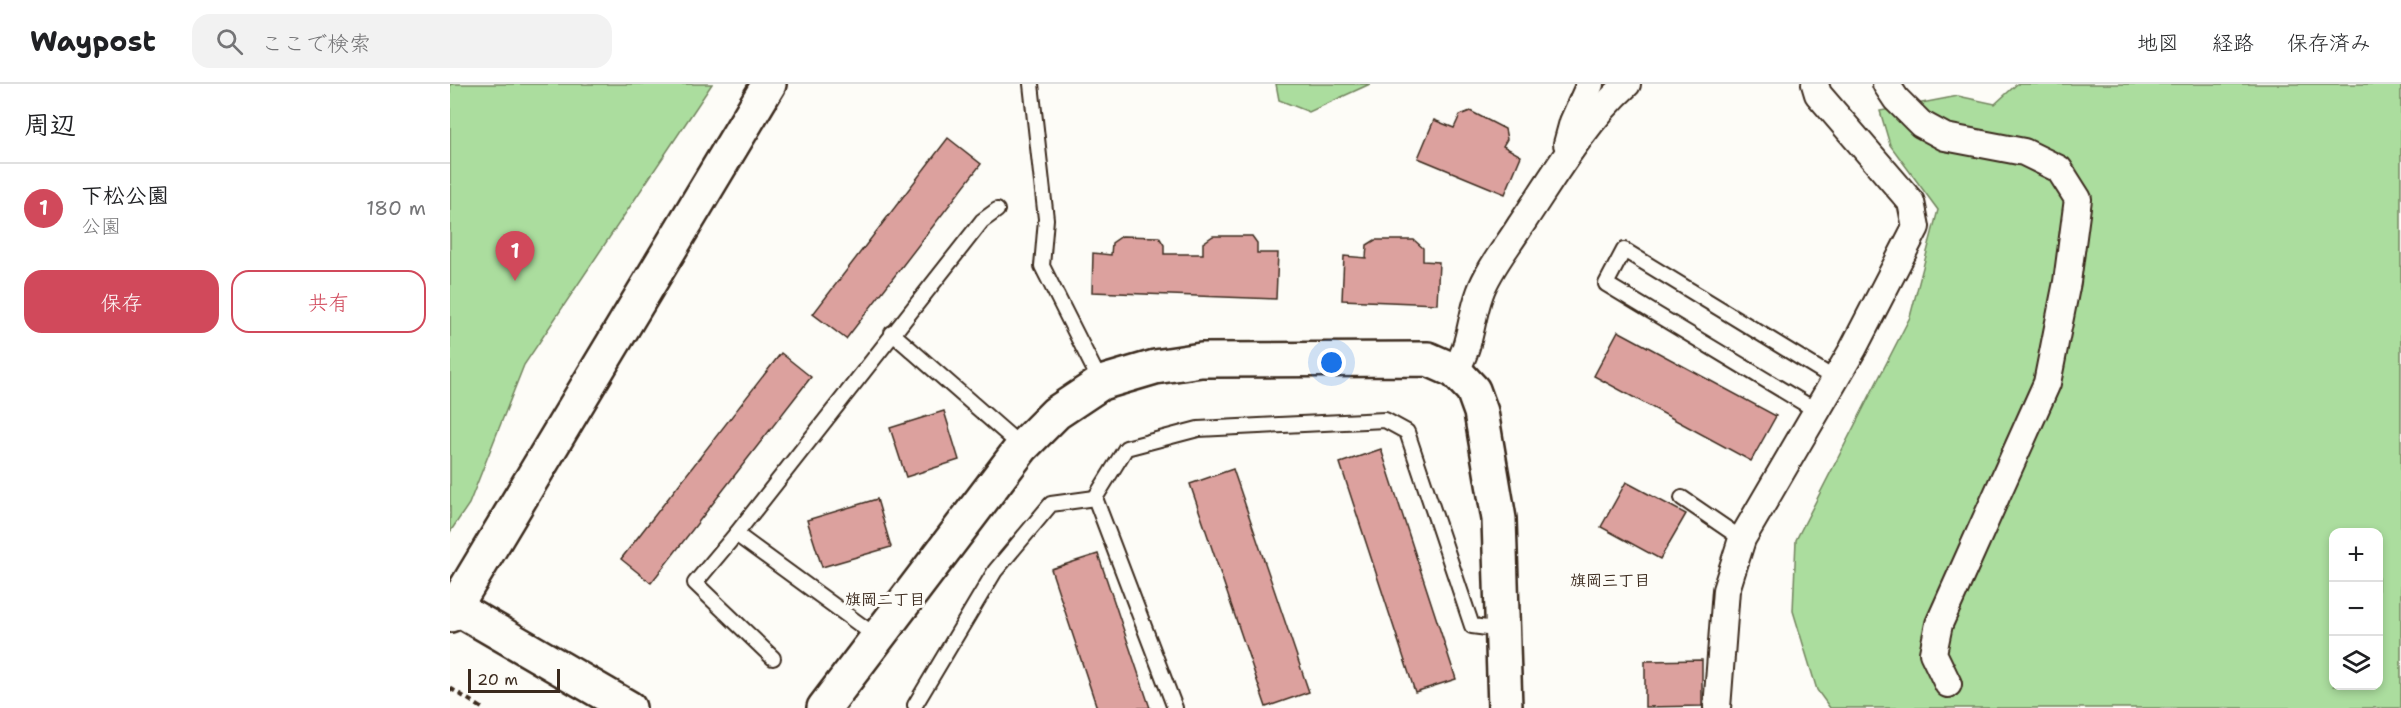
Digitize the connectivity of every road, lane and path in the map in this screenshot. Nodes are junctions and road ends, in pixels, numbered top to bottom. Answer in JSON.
{"nodes":[{"id":1,"x":769,"y":84,"type":"edge"},
{"id":2,"x":1031,"y":84,"type":"edge"},
{"id":3,"x":1590,"y":84,"type":"edge"},
{"id":4,"x":1627,"y":84,"type":"edge"},
{"id":5,"x":1815,"y":84,"type":"edge"},
{"id":6,"x":1886,"y":84,"type":"edge"},
{"id":7,"x":1563,"y":162,"type":"junction"},
{"id":8,"x":997,"y":210,"type":"dead end"},
{"id":9,"x":892,"y":333,"type":"junction"},
{"id":10,"x":1455,"y":370,"type":"junction"},
{"id":11,"x":1835,"y":379,"type":"junction"},
{"id":12,"x":1101,"y":383,"type":"junction"},
{"id":13,"x":1817,"y":411,"type":"junction"},
{"id":14,"x":1022,"y":447,"type":"junction"},
{"id":15,"x":1095,"y":498,"type":"junction"},
{"id":16,"x":1682,"y":498,"type":"dead end"},
{"id":17,"x":736,"y":534,"type":"junction"},
{"id":18,"x":1742,"y":539,"type":"junction"},
{"id":19,"x":452,"y":611,"type":"edge"},
{"id":20,"x":1504,"y":630,"type":"junction"},
{"id":21,"x":877,"y":637,"type":"junction"},
{"id":22,"x":773,"y":658,"type":"dead end"},
{"id":23,"x":1948,"y":684,"type":"dead end"},
{"id":24,"x":450,"y":688,"type":"edge"},
{"id":25,"x":915,"y":705,"type":"dead end"},
{"id":26,"x":482,"y":708,"type":"edge"},
{"id":27,"x":629,"y":708,"type":"edge"},
{"id":28,"x":824,"y":708,"type":"edge"},
{"id":29,"x":1175,"y":708,"type":"edge"},
{"id":30,"x":1505,"y":708,"type":"edge"},
{"id":31,"x":1716,"y":708,"type":"edge"}],
"edges":[{"from":1,"to":19,"type":"street"},
{"from":2,"to":12,"type":"lane"},
{"from":3,"to":7,"type":"street"},
{"from":4,"to":7,"type":"street"},
{"from":5,"to":11,"type":"street"},
{"from":6,"to":23,"type":"street"},
{"from":7,"to":10,"type":"street"},
{"from":8,"to":9,"type":"lane"},
{"from":9,"to":14,"type":"lane"},
{"from":9,"to":17,"type":"lane"},
{"from":10,"to":12,"type":"street"},
{"from":10,"to":20,"type":"street"},
{"from":11,"to":13,"type":"street"},
{"from":11,"to":13,"type":"lane"},
{"from":12,"to":14,"type":"street"},
{"from":13,"to":18,"type":"street"},
{"from":14,"to":21,"type":"street"},
{"from":15,"to":20,"type":"lane"},
{"from":15,"to":25,"type":"lane"},
{"from":15,"to":29,"type":"lane"},
{"from":16,"to":18,"type":"lane"},
{"from":17,"to":21,"type":"lane"},
{"from":17,"to":22,"type":"lane"},
{"from":18,"to":31,"type":"street"},
{"from":19,"to":27,"type":"street"},
{"from":20,"to":30,"type":"street"},
{"from":21,"to":28,"type":"street"},
{"from":24,"to":26,"type":"path"}]}
